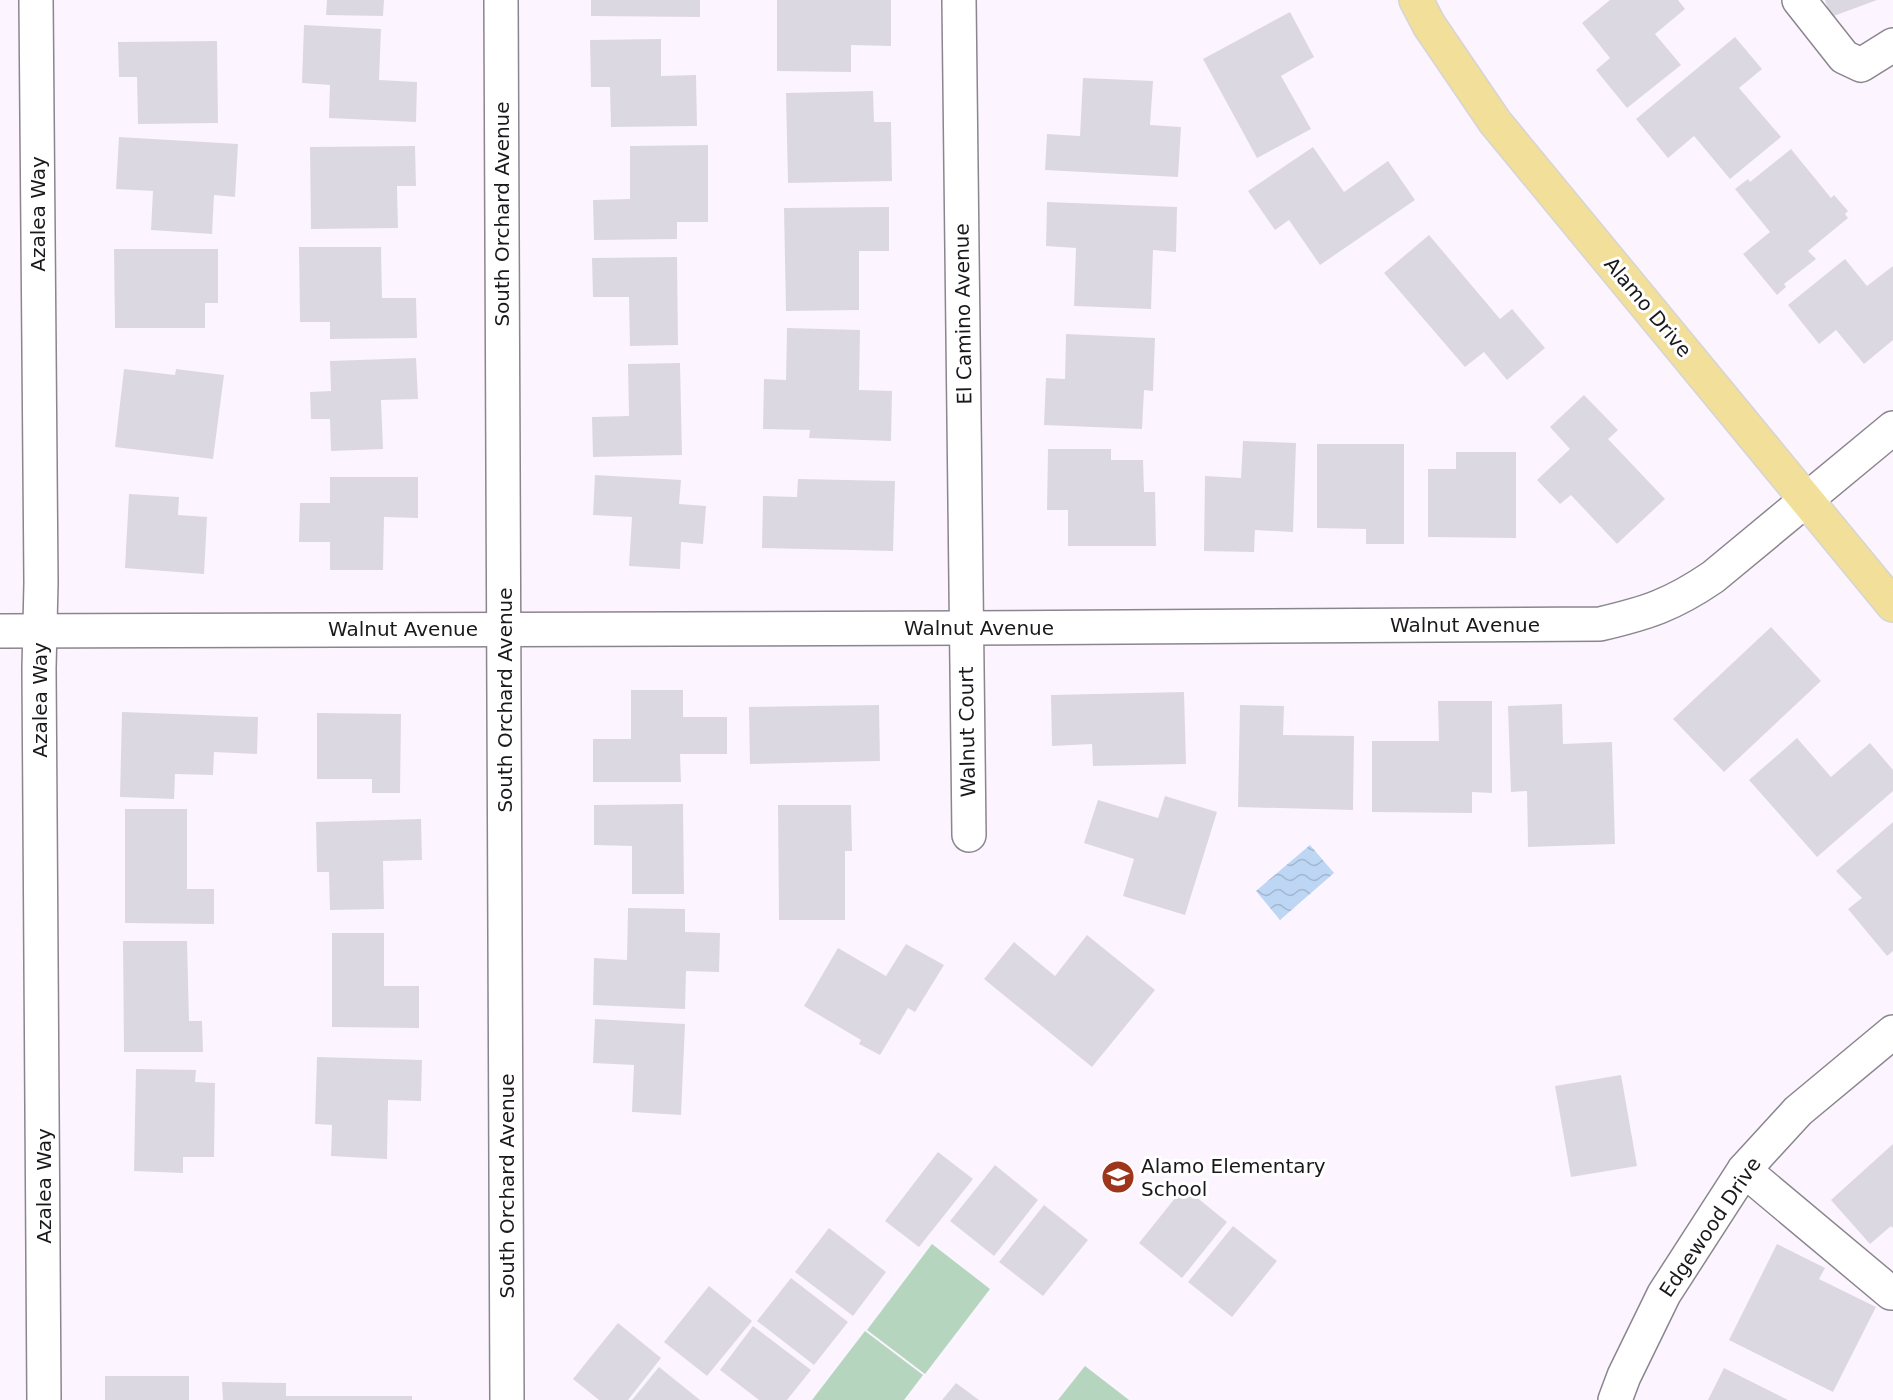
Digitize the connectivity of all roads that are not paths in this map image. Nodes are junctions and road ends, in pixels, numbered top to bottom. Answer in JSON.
{"nodes":[{"id":1,"x":36,"y":0,"type":"edge"},
{"id":2,"x":501,"y":0,"type":"edge"},
{"id":3,"x":959,"y":0,"type":"edge"},
{"id":4,"x":1416,"y":0,"type":"edge"},
{"id":5,"x":1799,"y":0,"type":"edge"},
{"id":6,"x":1893,"y":45,"type":"edge"},
{"id":7,"x":1893,"y":428,"type":"edge"},
{"id":8,"x":1807,"y":500,"type":"junction"},
{"id":9,"x":1893,"y":604,"type":"edge"},
{"id":10,"x":966,"y":628,"type":"junction"},
{"id":11,"x":504,"y":629,"type":"junction"},
{"id":12,"x":0,"y":631,"type":"edge"},
{"id":13,"x":40,"y":631,"type":"junction"},
{"id":14,"x":969,"y":835,"type":"dead end"},
{"id":15,"x":1893,"y":1032,"type":"edge"},
{"id":16,"x":1744,"y":1170,"type":"junction"},
{"id":17,"x":1891,"y":1293,"type":"dead end"},
{"id":18,"x":44,"y":1400,"type":"edge"},
{"id":19,"x":507,"y":1400,"type":"edge"},
{"id":20,"x":1616,"y":1400,"type":"edge"}],
"edges":[{"from":1,"to":13,"type":"street","name":"Azalea Way"},
{"from":2,"to":11,"type":"street","name":"South Orchard Avenue"},
{"from":3,"to":10,"type":"street","name":"El Camino Avenue"},
{"from":4,"to":8,"type":"main road","name":"Alamo Drive"},
{"from":5,"to":6,"type":"street"},
{"from":7,"to":8,"type":"street","name":"Walnut Avenue"},
{"from":8,"to":9,"type":"main road","name":"Alamo Drive"},
{"from":8,"to":10,"type":"street","name":"Walnut Avenue"},
{"from":10,"to":11,"type":"street","name":"Walnut Avenue"},
{"from":10,"to":14,"type":"street","name":"Walnut Court"},
{"from":11,"to":13,"type":"street","name":"Walnut Avenue"},
{"from":11,"to":19,"type":"street","name":"South Orchard Avenue"},
{"from":12,"to":13,"type":"street","name":"Walnut Avenue"},
{"from":13,"to":18,"type":"street","name":"Azalea Way"},
{"from":15,"to":16,"type":"street","name":"Edgewood Drive"},
{"from":16,"to":17,"type":"street"},
{"from":16,"to":20,"type":"street","name":"Edgewood Drive"}]}
